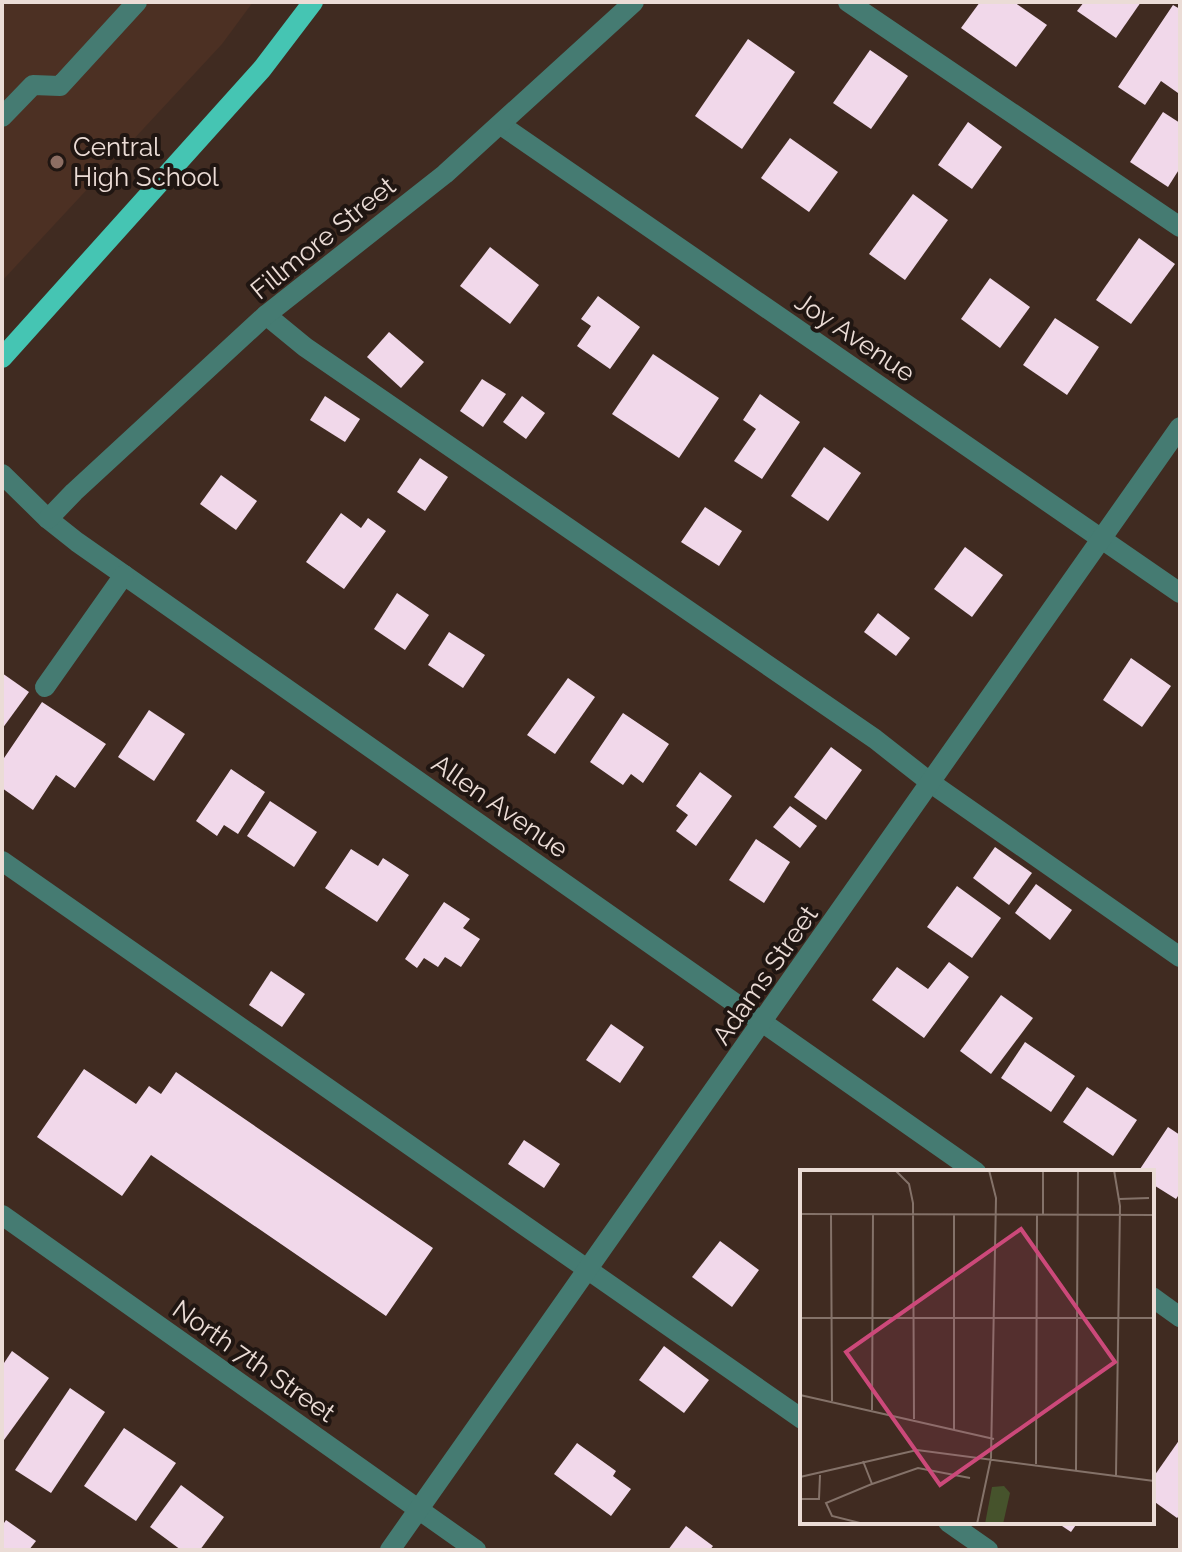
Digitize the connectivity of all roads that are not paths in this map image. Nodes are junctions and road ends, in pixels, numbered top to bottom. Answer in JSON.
{"nodes":[{"id":1,"x":137,"y":2,"type":"edge"},
{"id":2,"x":313,"y":2,"type":"edge"},
{"id":3,"x":634,"y":2,"type":"edge"},
{"id":4,"x":848,"y":2,"type":"edge"},
{"id":5,"x":2,"y":117,"type":"edge"},
{"id":6,"x":501,"y":125,"type":"junction"},
{"id":7,"x":1180,"y":227,"type":"edge"},
{"id":8,"x":266,"y":315,"type":"junction"},
{"id":9,"x":2,"y":358,"type":"edge"},
{"id":10,"x":1180,"y":427,"type":"edge"},
{"id":11,"x":2,"y":474,"type":"edge"},
{"id":12,"x":48,"y":519,"type":"junction"},
{"id":13,"x":1102,"y":538,"type":"junction"},
{"id":14,"x":124,"y":575,"type":"junction"},
{"id":15,"x":1180,"y":593,"type":"edge"},
{"id":16,"x":45,"y":687,"type":"dead end"},
{"id":17,"x":931,"y":783,"type":"junction"},
{"id":18,"x":2,"y":861,"type":"edge"},
{"id":19,"x":1180,"y":957,"type":"edge"},
{"id":20,"x":764,"y":1021,"type":"junction"},
{"id":21,"x":973,"y":1170,"type":"edge"},
{"id":22,"x":2,"y":1215,"type":"edge"},
{"id":23,"x":588,"y":1270,"type":"junction"},
{"id":24,"x":1154,"y":1298,"type":"edge"},
{"id":25,"x":1180,"y":1317,"type":"edge"},
{"id":26,"x":800,"y":1418,"type":"edge"},
{"id":27,"x":418,"y":1509,"type":"junction"},
{"id":28,"x":951,"y":1524,"type":"edge"},
{"id":29,"x":390,"y":1550,"type":"edge"},
{"id":30,"x":476,"y":1550,"type":"edge"},
{"id":31,"x":988,"y":1550,"type":"edge"}],
"edges":[{"from":1,"to":5,"type":"street"},
{"from":2,"to":9,"type":"main road"},
{"from":3,"to":6,"type":"street","name":"Fillmore Street"},
{"from":4,"to":7,"type":"street"},
{"from":6,"to":8,"type":"street","name":"Fillmore Street"},
{"from":6,"to":13,"type":"street","name":"Joy Avenue"},
{"from":8,"to":12,"type":"street","name":"Fillmore Street"},
{"from":8,"to":17,"type":"street"},
{"from":10,"to":13,"type":"street","name":"Adams Street"},
{"from":11,"to":12,"type":"street","name":"Allen Avenue"},
{"from":12,"to":14,"type":"street","name":"Allen Avenue"},
{"from":13,"to":15,"type":"street","name":"Joy Avenue"},
{"from":13,"to":17,"type":"street","name":"Adams Street"},
{"from":14,"to":16,"type":"street"},
{"from":14,"to":20,"type":"street","name":"Allen Avenue"},
{"from":17,"to":19,"type":"street"},
{"from":17,"to":20,"type":"street","name":"Adams Street"},
{"from":18,"to":23,"type":"street"},
{"from":20,"to":21,"type":"street","name":"Allen Avenue"},
{"from":20,"to":23,"type":"street","name":"Adams Street"},
{"from":22,"to":27,"type":"street","name":"North 7th Street"},
{"from":23,"to":26,"type":"street"},
{"from":23,"to":27,"type":"street","name":"Adams Street"},
{"from":24,"to":25,"type":"street"},
{"from":27,"to":29,"type":"street","name":"Adams Street"},
{"from":27,"to":30,"type":"street","name":"North 7th Street"},
{"from":28,"to":31,"type":"street"}]}
